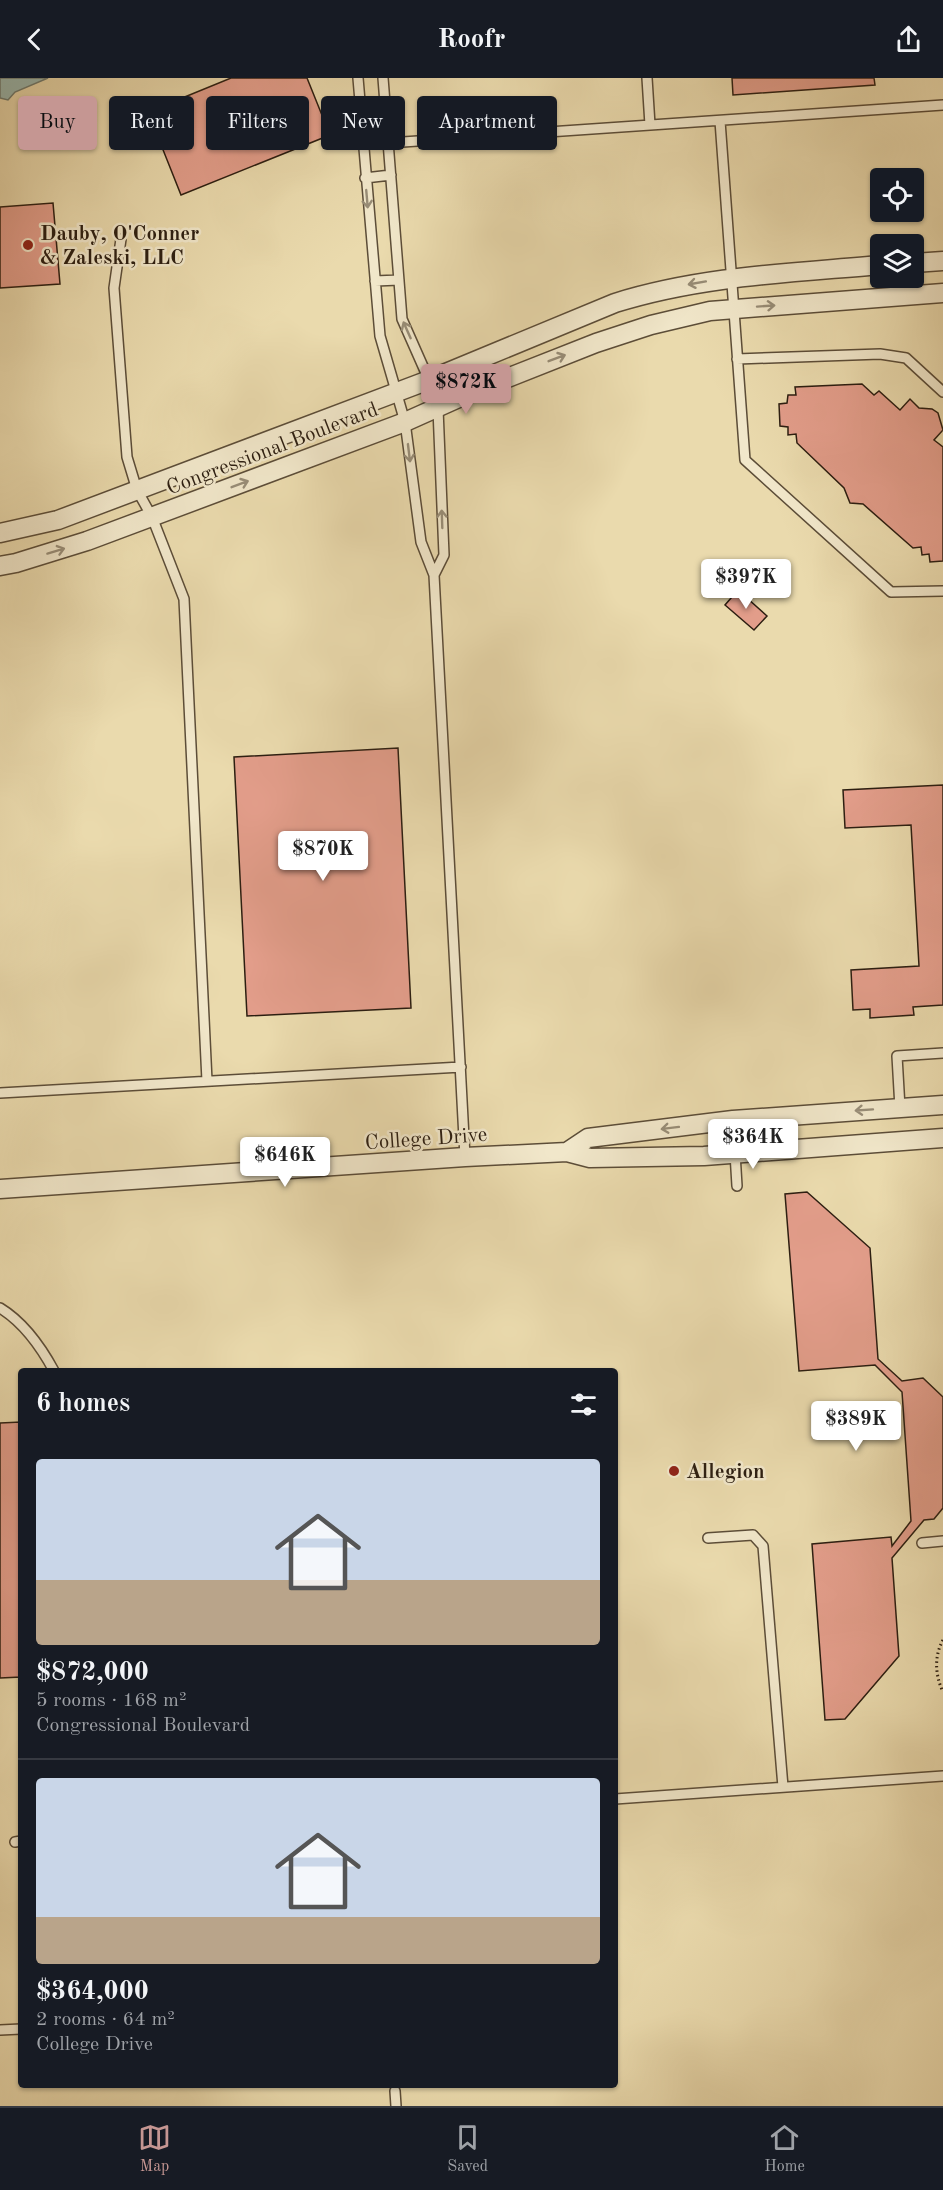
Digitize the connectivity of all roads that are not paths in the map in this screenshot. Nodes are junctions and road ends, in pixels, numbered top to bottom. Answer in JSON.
{"nodes":[{"id":1,"x":358,"y":78,"type":"edge"},
{"id":2,"x":383,"y":78,"type":"edge"},
{"id":3,"x":647,"y":78,"type":"edge"},
{"id":4,"x":384,"y":96,"type":"edge"},
{"id":5,"x":943,"y":105,"type":"edge"},
{"id":6,"x":720,"y":121,"type":"junction"},
{"id":7,"x":650,"y":125,"type":"junction"},
{"id":8,"x":405,"y":142,"type":"edge"},
{"id":9,"x":389,"y":150,"type":"edge"},
{"id":10,"x":391,"y":175,"type":"junction"},
{"id":11,"x":365,"y":178,"type":"junction"},
{"id":12,"x":121,"y":239,"type":"dead end"},
{"id":13,"x":943,"y":261,"type":"edge"},
{"id":14,"x":924,"y":262,"type":"edge"},
{"id":15,"x":870,"y":266,"type":"edge"},
{"id":16,"x":731,"y":278,"type":"junction"},
{"id":17,"x":399,"y":280,"type":"junction"},
{"id":18,"x":375,"y":281,"type":"junction"},
{"id":19,"x":943,"y":293,"type":"edge"},
{"id":20,"x":734,"y":309,"type":"junction"},
{"id":21,"x":737,"y":359,"type":"junction"},
{"id":22,"x":429,"y":380,"type":"junction"},
{"id":23,"x":396,"y":392,"type":"junction"},
{"id":24,"x":943,"y":392,"type":"edge"},
{"id":25,"x":438,"y":409,"type":"junction"},
{"id":26,"x":405,"y":422,"type":"junction"},
{"id":27,"x":137,"y":490,"type":"junction"},
{"id":28,"x":152,"y":517,"type":"junction"},
{"id":29,"x":0,"y":533,"type":"edge"},
{"id":30,"x":0,"y":566,"type":"edge"},
{"id":31,"x":434,"y":575,"type":"junction"},
{"id":32,"x":943,"y":591,"type":"edge"},
{"id":33,"x":943,"y":1053,"type":"edge"},
{"id":34,"x":460,"y":1067,"type":"junction"},
{"id":35,"x":207,"y":1081,"type":"junction"},
{"id":36,"x":0,"y":1093,"type":"edge"},
{"id":37,"x":943,"y":1105,"type":"edge"},
{"id":38,"x":900,"y":1108,"type":"junction"},
{"id":39,"x":733,"y":1120,"type":"junction"},
{"id":40,"x":943,"y":1138,"type":"edge"},
{"id":41,"x":567,"y":1152,"type":"junction"},
{"id":42,"x":734,"y":1154,"type":"junction"},
{"id":43,"x":465,"y":1157,"type":"junction"},
{"id":44,"x":737,"y":1186,"type":"dead end"},
{"id":45,"x":0,"y":1189,"type":"edge"},
{"id":46,"x":0,"y":1308,"type":"edge"},
{"id":47,"x":52,"y":1368,"type":"edge"},
{"id":48,"x":708,"y":1538,"type":"dead end"},
{"id":49,"x":943,"y":1540,"type":"edge"},
{"id":50,"x":922,"y":1543,"type":"dead end"},
{"id":51,"x":943,"y":1776,"type":"edge"},
{"id":52,"x":783,"y":1787,"type":"junction"},
{"id":53,"x":618,"y":1799,"type":"edge"},
{"id":54,"x":18,"y":2029,"type":"edge"},
{"id":55,"x":0,"y":2030,"type":"edge"},
{"id":56,"x":395,"y":2091,"type":"dead end"},
{"id":57,"x":396,"y":2106,"type":"edge"}],
"edges":[{"from":1,"to":11,"type":"lane"},
{"from":2,"to":4,"type":"lane"},
{"from":3,"to":7,"type":"lane"},
{"from":5,"to":6,"type":"lane"},
{"from":6,"to":7,"type":"lane"},
{"from":6,"to":16,"type":"lane"},
{"from":7,"to":8,"type":"lane"},
{"from":9,"to":10,"type":"lane"},
{"from":10,"to":11,"type":"lane"},
{"from":10,"to":17,"type":"lane"},
{"from":11,"to":18,"type":"lane","one_way":true},
{"from":12,"to":27,"type":"lane"},
{"from":13,"to":14,"type":"street"},
{"from":15,"to":16,"type":"street","name":"Congressional Boulevard"},
{"from":16,"to":20,"type":"lane"},
{"from":16,"to":22,"type":"street","name":"Congressional Boulevard","one_way":true},
{"from":17,"to":18,"type":"lane"},
{"from":22,"to":17,"type":"lane","one_way":true},
{"from":18,"to":23,"type":"lane"},
{"from":20,"to":19,"type":"street","name":"Congressional Boulevard","one_way":true},
{"from":20,"to":21,"type":"lane"},
{"from":25,"to":20,"type":"street","name":"Congressional Boulevard","one_way":true},
{"from":21,"to":24,"type":"lane"},
{"from":21,"to":32,"type":"lane"},
{"from":22,"to":23,"type":"street","name":"Congressional Boulevard"},
{"from":22,"to":25,"type":"lane"},
{"from":23,"to":26,"type":"lane"},
{"from":23,"to":27,"type":"street","name":"Congressional Boulevard"},
{"from":25,"to":26,"type":"street","name":"Congressional Boulevard"},
{"from":31,"to":25,"type":"lane","one_way":true},
{"from":28,"to":26,"type":"street","name":"Congressional Boulevard","one_way":true},
{"from":26,"to":31,"type":"lane","one_way":true},
{"from":27,"to":28,"type":"lane"},
{"from":27,"to":29,"type":"street","name":"Congressional Boulevard"},
{"from":30,"to":28,"type":"street","name":"Congressional Boulevard","one_way":true},
{"from":28,"to":35,"type":"lane"},
{"from":31,"to":34,"type":"lane"},
{"from":33,"to":38,"type":"lane"},
{"from":34,"to":35,"type":"lane"},
{"from":34,"to":43,"type":"lane"},
{"from":35,"to":36,"type":"lane"},
{"from":37,"to":38,"type":"street","name":"College Drive"},
{"from":38,"to":39,"type":"street","name":"College Drive","one_way":true},
{"from":39,"to":41,"type":"street","name":"College Drive","one_way":true},
{"from":39,"to":42,"type":"lane"},
{"from":40,"to":42,"type":"street","name":"College Drive"},
{"from":41,"to":42,"type":"street","name":"College Drive"},
{"from":41,"to":43,"type":"street","name":"College Drive"},
{"from":42,"to":44,"type":"lane"},
{"from":43,"to":45,"type":"street","name":"College Drive"},
{"from":46,"to":47,"type":"lane"},
{"from":48,"to":52,"type":"lane"},
{"from":49,"to":50,"type":"lane"},
{"from":51,"to":52,"type":"lane"},
{"from":52,"to":53,"type":"lane"},
{"from":54,"to":55,"type":"lane"},
{"from":56,"to":57,"type":"lane"}]}
